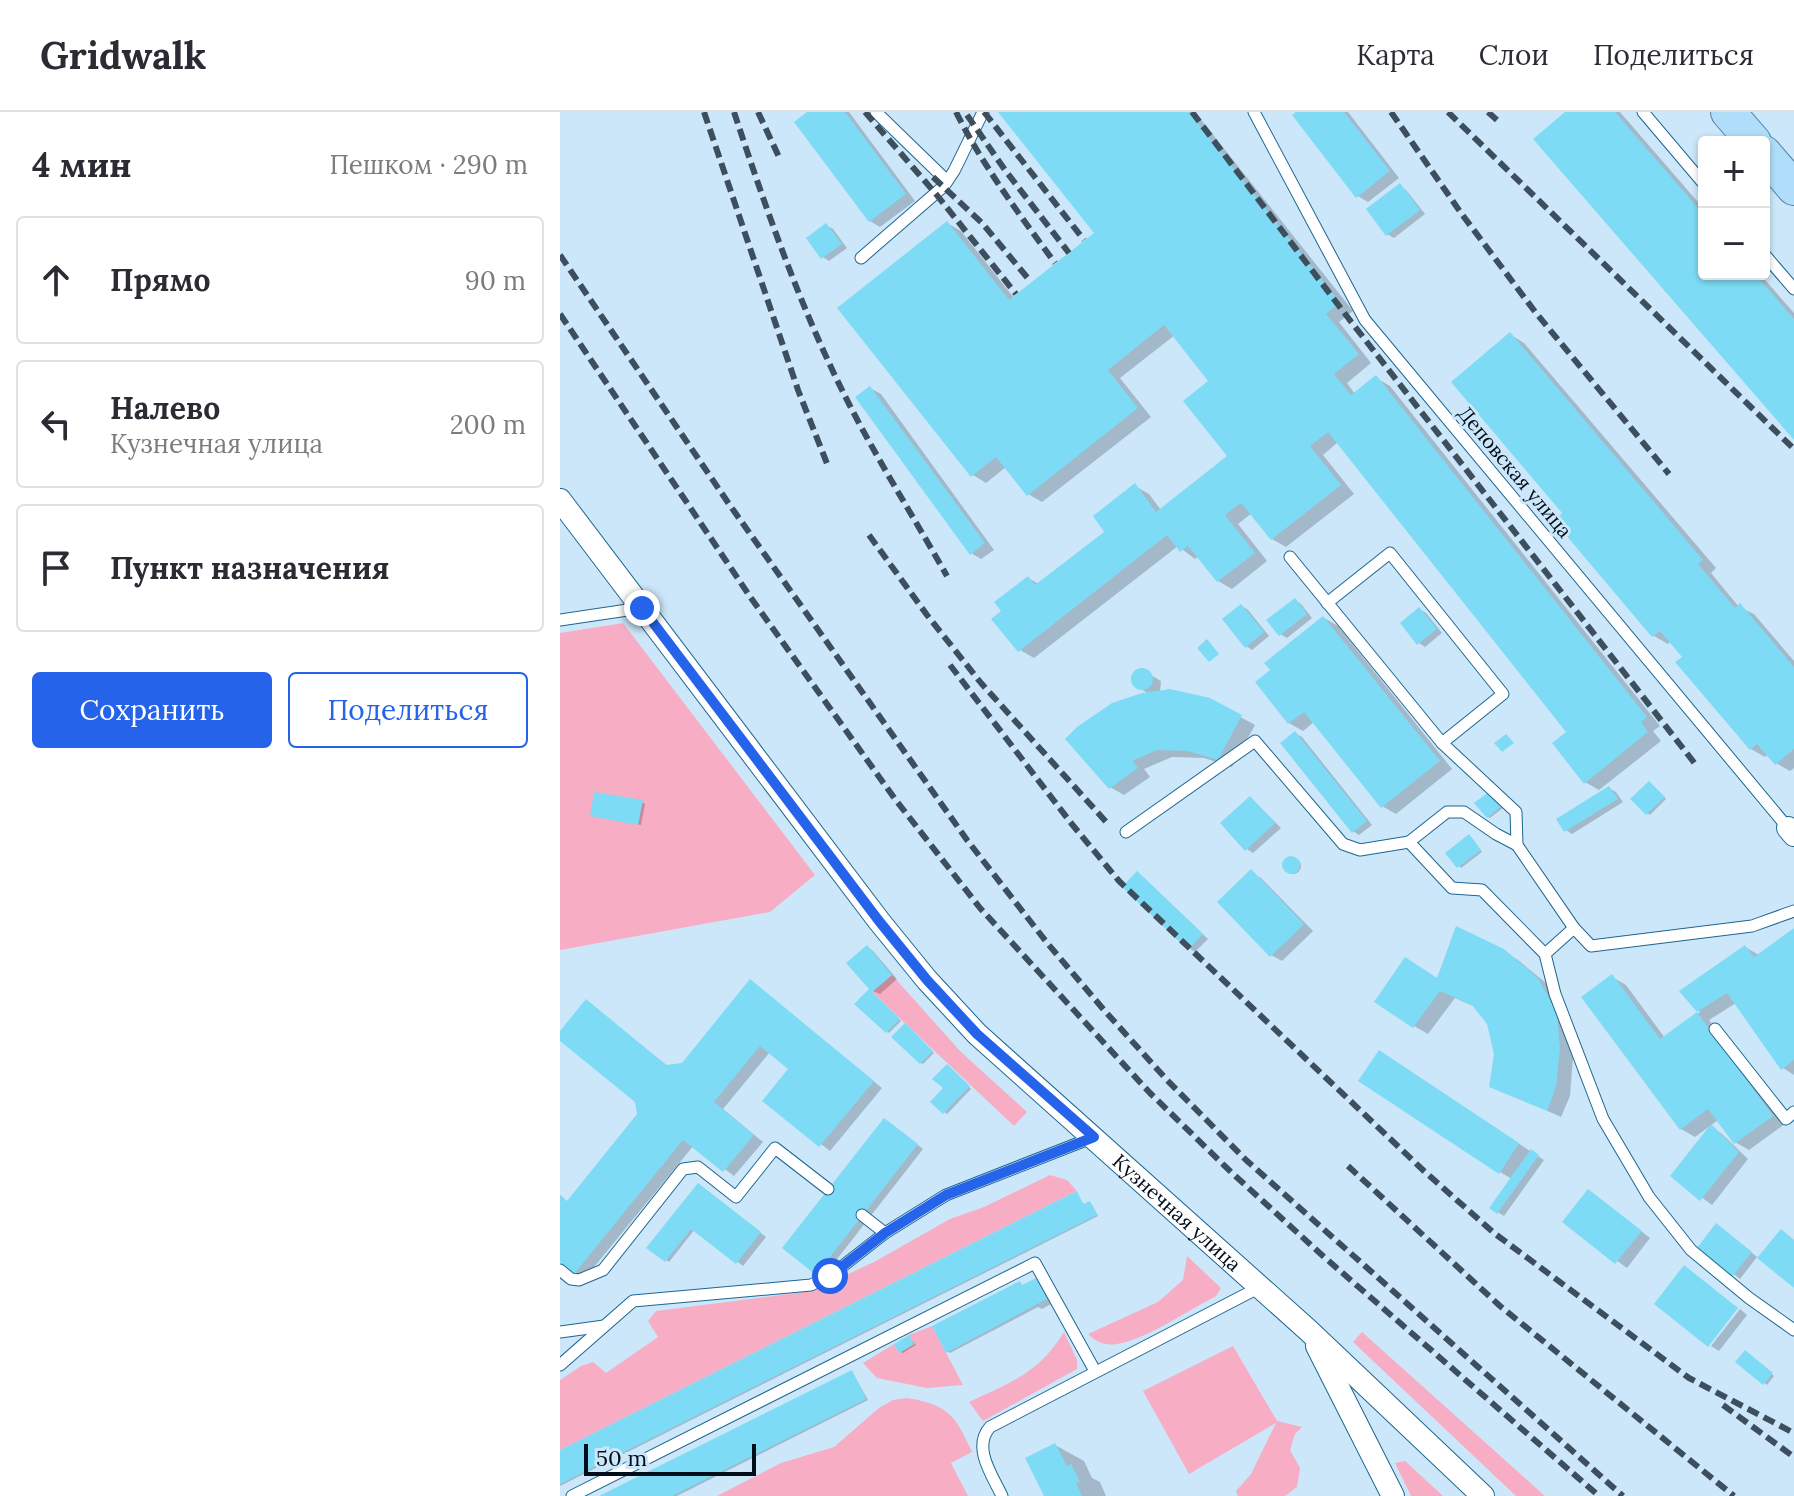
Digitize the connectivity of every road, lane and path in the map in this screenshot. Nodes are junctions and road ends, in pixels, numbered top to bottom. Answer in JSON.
{"nodes":[{"id":1,"x":876,"y":112,"type":"edge"},
{"id":2,"x":983,"y":112,"type":"edge"},
{"id":3,"x":1254,"y":112,"type":"edge"},
{"id":4,"x":1643,"y":112,"type":"edge"},
{"id":5,"x":1728,"y":112,"type":"edge"},
{"id":6,"x":1749,"y":136,"type":"edge"},
{"id":7,"x":1770,"y":160,"type":"edge"},
{"id":8,"x":1698,"y":177,"type":"edge"},
{"id":9,"x":947,"y":181,"type":"junction"},
{"id":10,"x":1794,"y":188,"type":"edge"},
{"id":11,"x":861,"y":258,"type":"dead end"},
{"id":12,"x":1770,"y":261,"type":"edge"},
{"id":13,"x":1794,"y":289,"type":"edge"},
{"id":14,"x":560,"y":500,"type":"edge"},
{"id":15,"x":1290,"y":557,"type":"dead end"},
{"id":16,"x":1327,"y":603,"type":"junction"},
{"id":17,"x":642,"y":608,"type":"junction"},
{"id":18,"x":560,"y":620,"type":"edge"},
{"id":19,"x":1442,"y":743,"type":"junction"},
{"id":20,"x":1792,"y":828,"type":"edge"},
{"id":21,"x":1126,"y":832,"type":"dead end"},
{"id":22,"x":1409,"y":842,"type":"junction"},
{"id":23,"x":1517,"y":845,"type":"junction"},
{"id":24,"x":1794,"y":911,"type":"edge"},
{"id":25,"x":1574,"y":928,"type":"junction"},
{"id":26,"x":1545,"y":954,"type":"junction"},
{"id":27,"x":1715,"y":1029,"type":"dead end"},
{"id":28,"x":1794,"y":1112,"type":"edge"},
{"id":29,"x":1094,"y":1137,"type":"junction"},
{"id":30,"x":828,"y":1189,"type":"dead end"},
{"id":31,"x":862,"y":1215,"type":"dead end"},
{"id":32,"x":885,"y":1233,"type":"junction"},
{"id":33,"x":560,"y":1270,"type":"edge"},
{"id":34,"x":1260,"y":1287,"type":"junction"},
{"id":35,"x":605,"y":1325,"type":"junction"},
{"id":36,"x":1794,"y":1330,"type":"edge"},
{"id":37,"x":1309,"y":1331,"type":"junction"},
{"id":38,"x":560,"y":1332,"type":"edge"},
{"id":39,"x":560,"y":1365,"type":"edge"},
{"id":40,"x":1095,"y":1371,"type":"junction"},
{"id":41,"x":572,"y":1496,"type":"edge"},
{"id":42,"x":1002,"y":1496,"type":"edge"},
{"id":43,"x":1393,"y":1496,"type":"edge"},
{"id":44,"x":1483,"y":1496,"type":"edge"}],
"edges":[{"from":1,"to":9,"type":"lane"},
{"from":2,"to":9,"type":"lane"},
{"from":3,"to":20,"type":"lane","name":"Деповская улица"},
{"from":4,"to":8,"type":"lane"},
{"from":5,"to":6,"type":"main road"},
{"from":7,"to":10,"type":"main road"},
{"from":9,"to":11,"type":"lane"},
{"from":12,"to":13,"type":"lane"},
{"from":14,"to":17,"type":"street","name":"Кузнечная улица"},
{"from":15,"to":16,"type":"lane"},
{"from":16,"to":19,"type":"lane"},
{"from":16,"to":19,"type":"lane"},
{"from":17,"to":18,"type":"lane"},
{"from":17,"to":29,"type":"street","name":"Кузнечная улица"},
{"from":19,"to":23,"type":"lane"},
{"from":21,"to":22,"type":"lane"},
{"from":22,"to":23,"type":"lane"},
{"from":22,"to":26,"type":"lane"},
{"from":23,"to":25,"type":"lane"},
{"from":24,"to":25,"type":"lane"},
{"from":25,"to":26,"type":"lane"},
{"from":26,"to":36,"type":"lane"},
{"from":27,"to":28,"type":"lane"},
{"from":29,"to":32,"type":"lane"},
{"from":29,"to":34,"type":"street","name":"Кузнечная улица"},
{"from":30,"to":33,"type":"lane"},
{"from":31,"to":32,"type":"lane"},
{"from":32,"to":35,"type":"lane"},
{"from":34,"to":37,"type":"street","name":"Кузнечная улица"},
{"from":34,"to":40,"type":"lane"},
{"from":35,"to":38,"type":"lane"},
{"from":35,"to":39,"type":"lane"},
{"from":37,"to":43,"type":"street"},
{"from":37,"to":44,"type":"street","name":"Кузнечная улица"},
{"from":40,"to":41,"type":"lane"},
{"from":40,"to":42,"type":"lane"}]}
